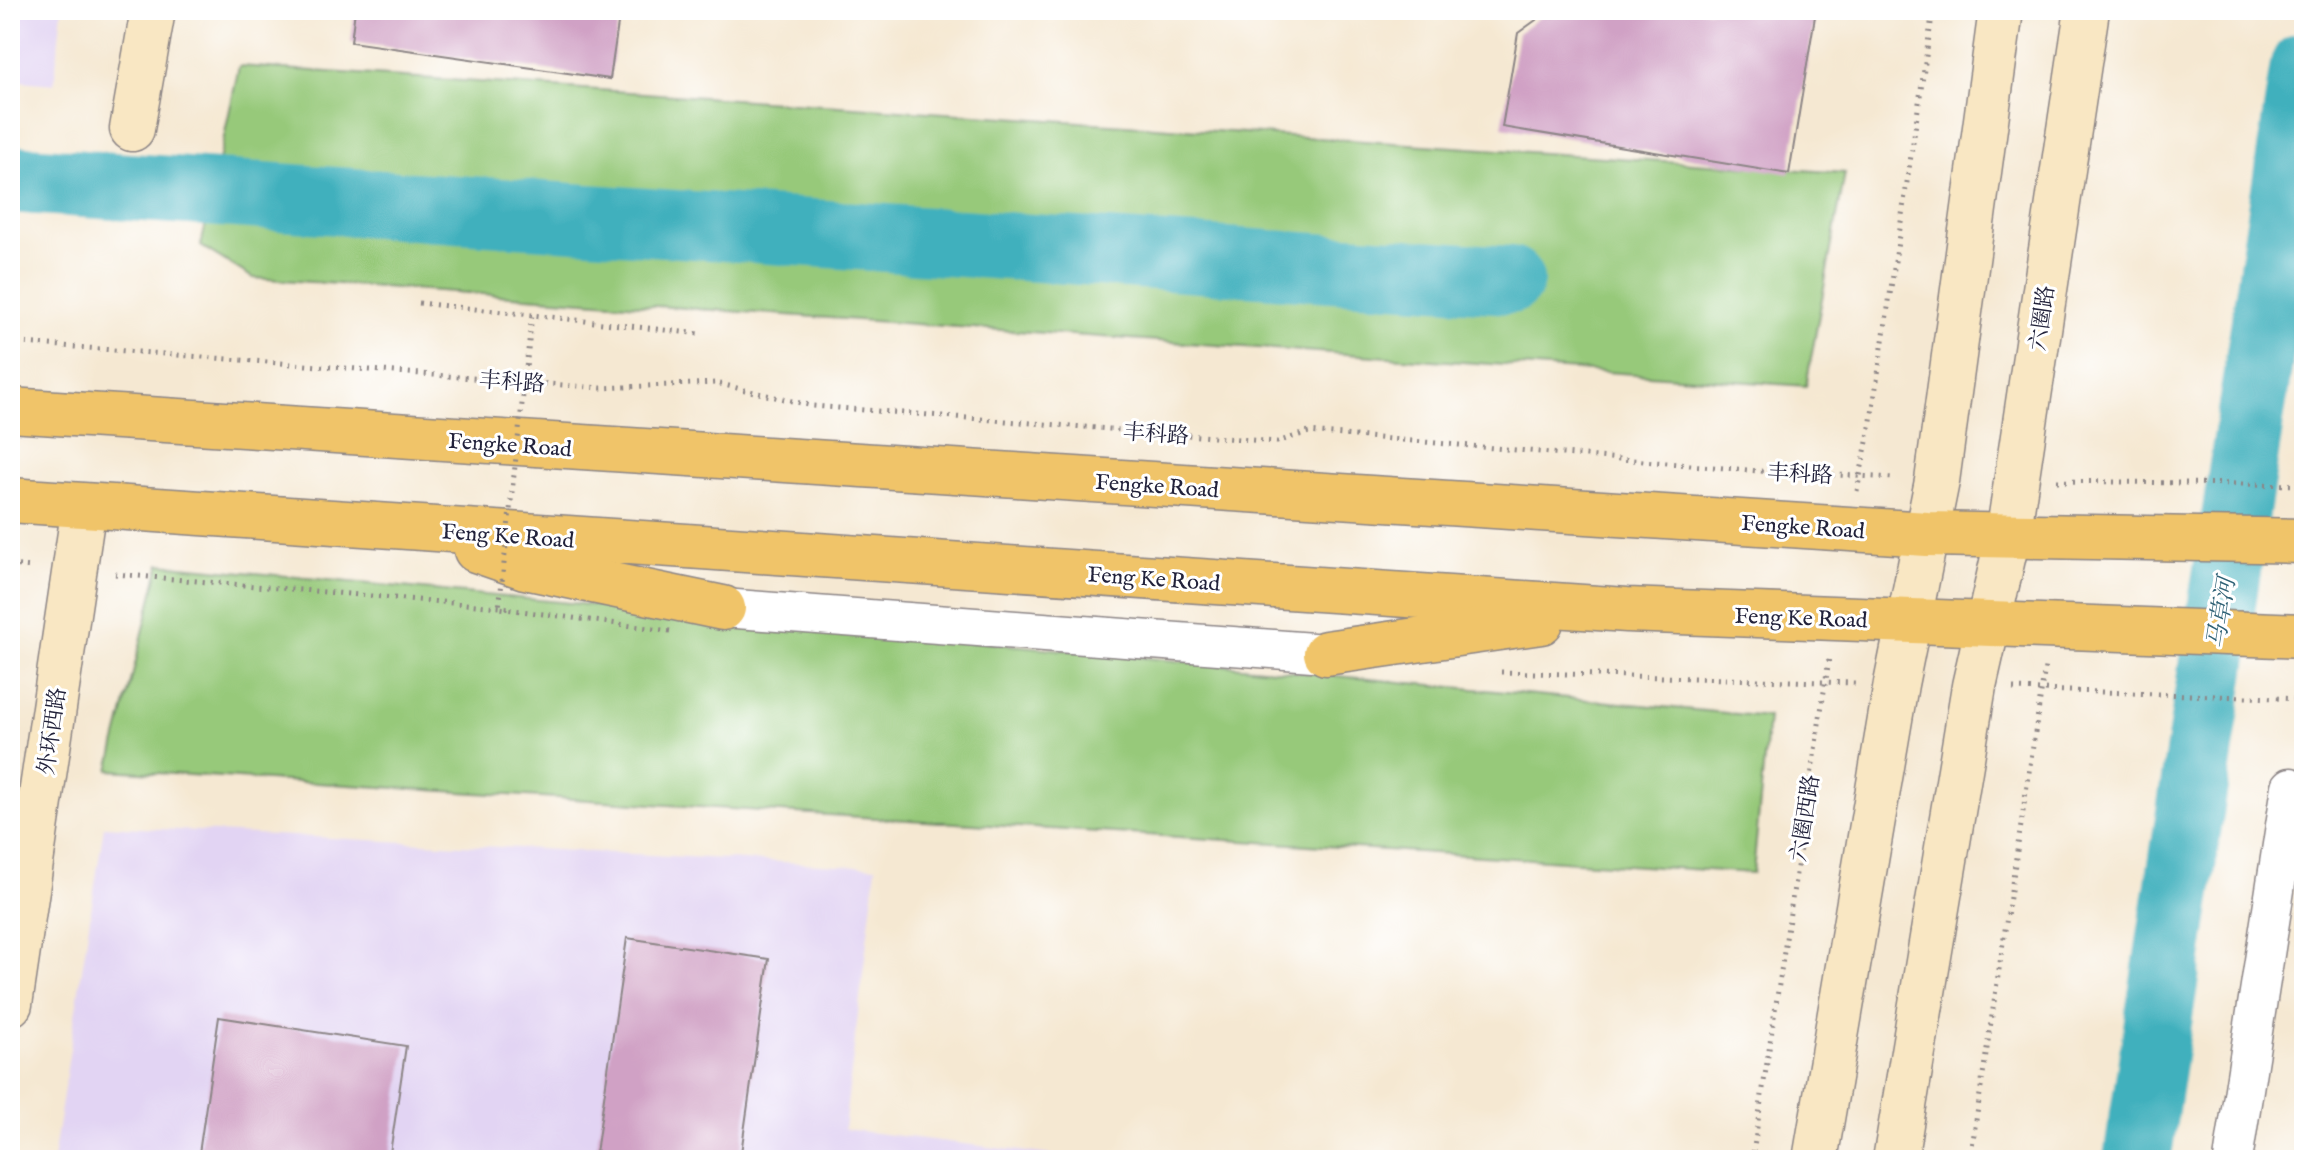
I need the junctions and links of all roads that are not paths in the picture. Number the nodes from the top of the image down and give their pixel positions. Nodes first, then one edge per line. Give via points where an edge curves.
1 (153, 10) edge
2 (2001, 10) edge
3 (2087, 10) edge
4 (132, 129) dead end
5 (10, 410) edge
6 (10, 500) edge
7 (84, 506) junction
8 (417, 529) junction
9 (1927, 534) junction
10 (2008, 536) junction
11 (2304, 541) edge
12 (723, 608) joint
13 (1627, 610) junction
14 (1911, 622) junction
15 (1987, 625) junction
16 (2302, 636) edge
17 (1326, 653) joint
18 (2291, 787) dead end
19 (10, 1004) edge
20 (1815, 1160) edge
21 (1895, 1160) edge
22 (2233, 1160) edge

1 - 4 main road
2 - 9 main road
3 - 10 main road, 六圈路
5 - 9 main road, Fengke Road
6 - 7 main road, Feng Ke Road
7 - 8 main road, Feng Ke Road
7 - 19 main road, 外环西路
8 - 12 main road via 525,567
8 - 13 main road, Feng Ke Road
9 - 10 main road, Fengke Road
9 - 14 main road
10 - 11 main road, Fengke Road
10 - 15 main road, 六圈路
12 - 17 street
13 - 14 main road, Feng Ke Road
13 - 17 main road
14 - 15 main road, Feng Ke Road
14 - 20 main road
15 - 16 main road, Feng Ke Road
15 - 21 main road
18 - 22 street

